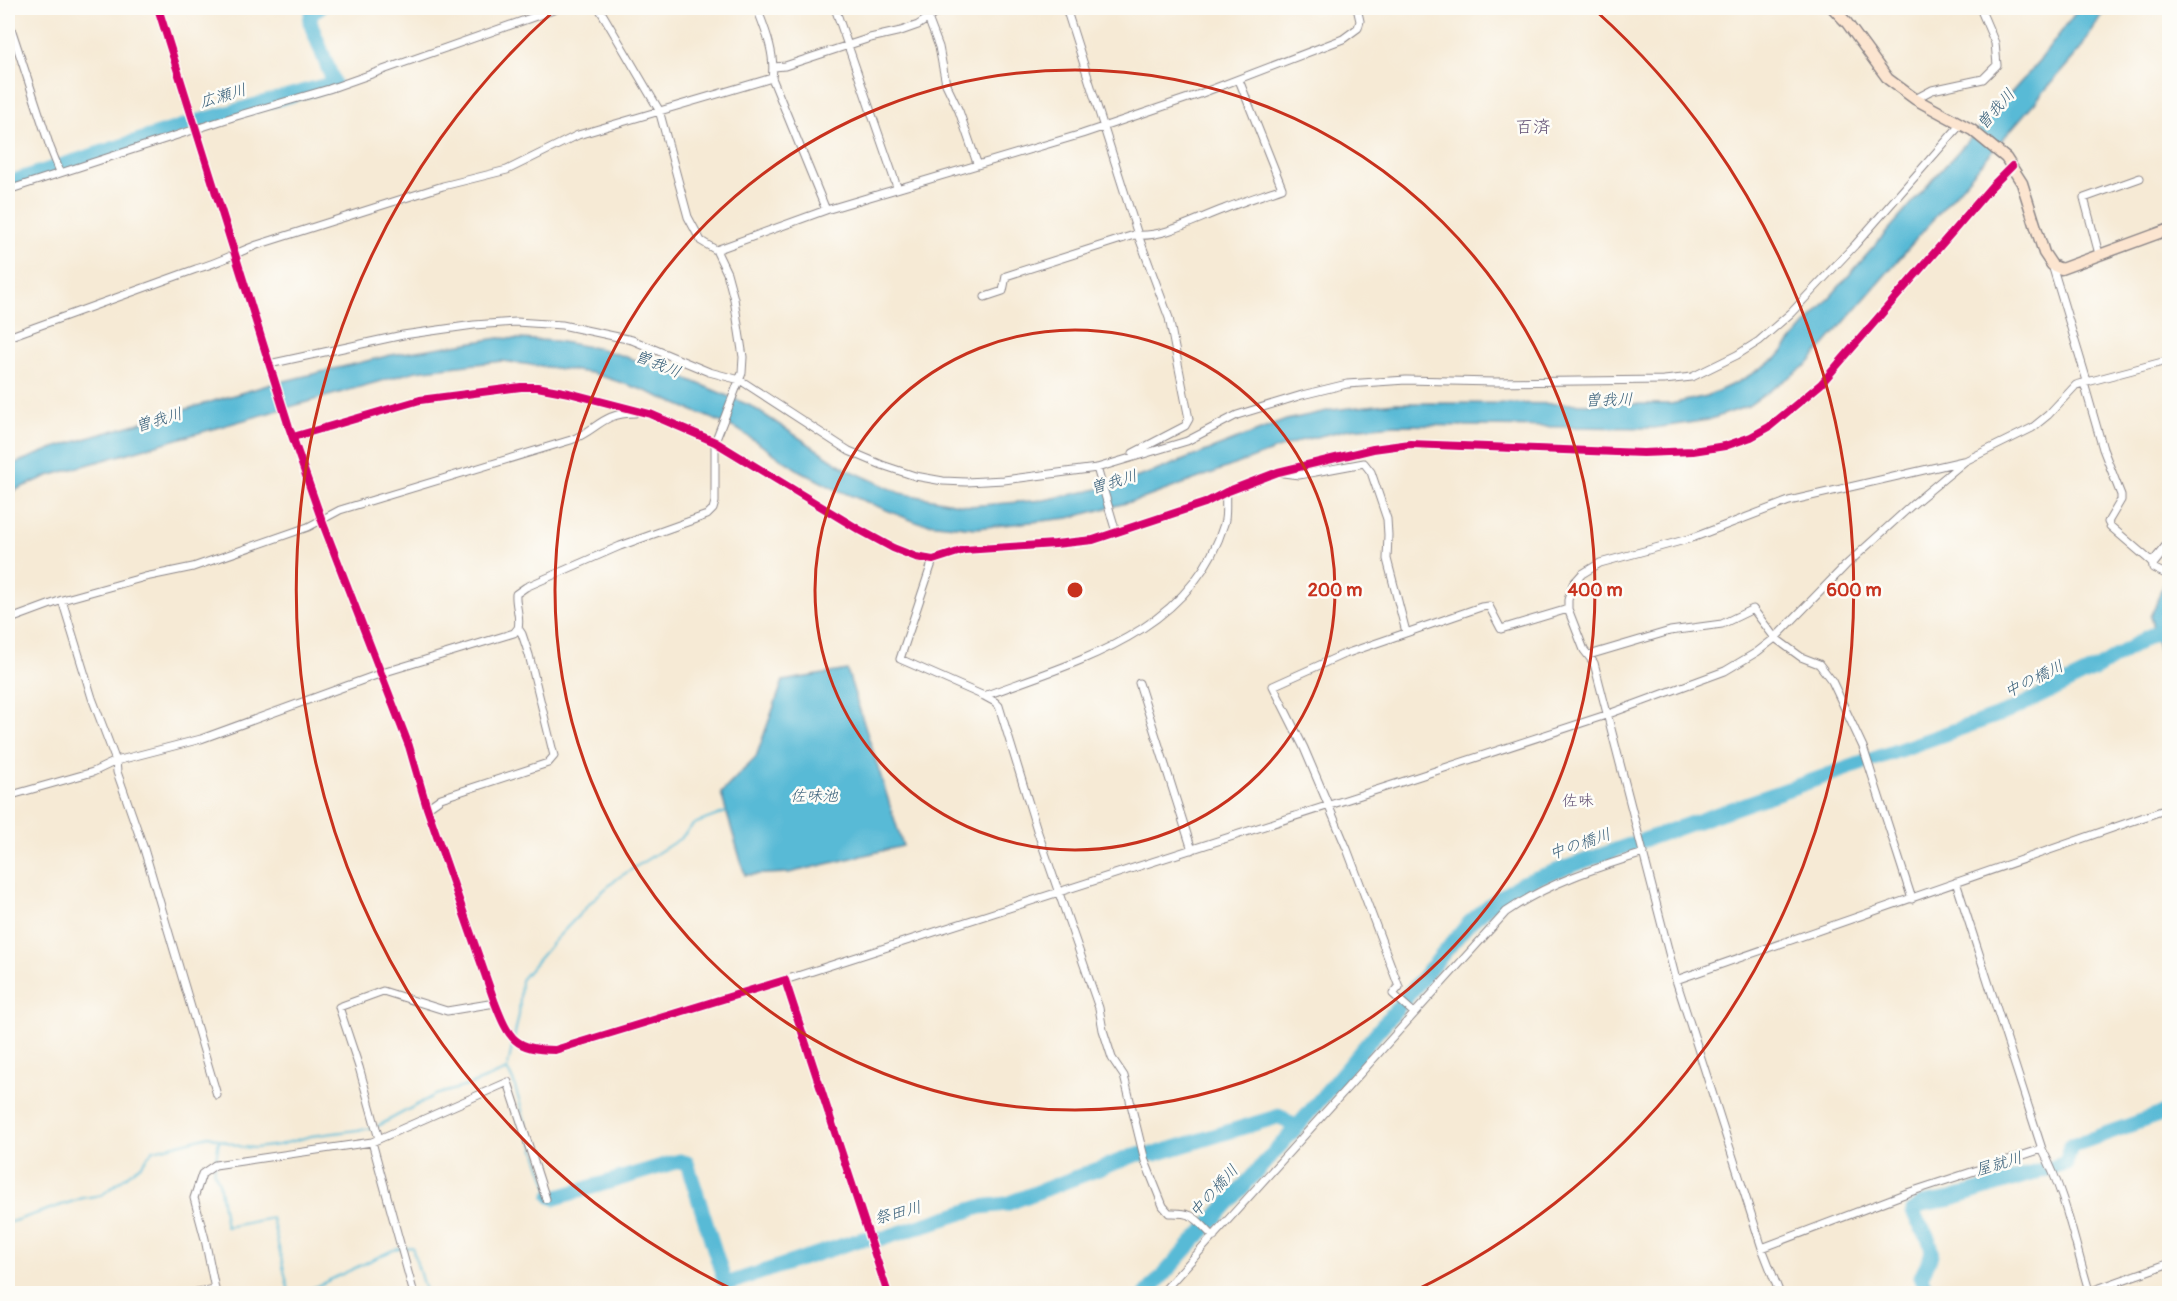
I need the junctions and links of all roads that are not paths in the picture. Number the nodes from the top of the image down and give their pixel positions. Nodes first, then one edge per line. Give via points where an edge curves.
1 (158, 8) edge
2 (560, 8) edge
3 (599, 8) edge
4 (757, 8) edge
5 (835, 8) edge
6 (959, 8) edge
7 (1066, 8) edge
8 (1357, 8) edge
9 (1833, 8) edge
10 (1980, 8) edge
11 (928, 18) junction
12 (8, 19) edge
13 (847, 46) junction
14 (774, 68) junction
15 (772, 78) junction
16 (1239, 80) junction
17 (1915, 99) junction
18 (659, 110) junction
19 (1961, 124) junction
20 (1104, 126) junction
21 (196, 130) junction
22 (2009, 162) junction
23 (977, 163) junction
24 (60, 172) junction
25 (2140, 178) dead end
26 (897, 187) junction
27 (8, 190) edge
28 (826, 210) junction
29 (2169, 229) edge
30 (1138, 235) junction
31 (716, 250) junction
32 (234, 254) junction
33 (2099, 254) junction
34 (2052, 265) junction
35 (985, 297) dead end
36 (8, 337) edge
37 (2169, 360) edge
38 (269, 364) junction
39 (740, 380) junction
40 (2086, 382) junction
41 (650, 414) junction
42 (292, 437) junction
43 (716, 440) junction
44 (1117, 460) junction
45 (1965, 460) junction
46 (1097, 471) junction
47 (1278, 472) junction
48 (1226, 492) junction
49 (322, 521) junction
50 (1115, 529) junction
51 (2169, 542) edge
52 (933, 560) junction
53 (2155, 567) junction
54 (2169, 576) edge
55 (62, 600) junction
56 (1568, 609) junction
57 (8, 620) edge
58 (518, 628) junction
59 (1406, 632) junction
60 (1775, 638) junction
61 (1589, 655) junction
62 (382, 673) junction
63 (1139, 683) dead end
64 (984, 696) junction
65 (1606, 715) junction
66 (116, 761) junction
67 (8, 796) edge
68 (1328, 806) junction
69 (427, 807) junction
70 (2169, 808) edge
71 (1192, 850) junction
72 (1644, 853) junction
73 (1956, 882) junction
74 (1059, 892) junction
75 (1912, 899) junction
76 (785, 980) junction
77 (1676, 980) junction
78 (495, 1003) junction
79 (1414, 1012) junction
80 (217, 1095) dead end
81 (375, 1140) junction
82 (2042, 1149) junction
83 (546, 1199) dead end
84 (1213, 1236) junction
85 (1762, 1248) junction
86 (2169, 1263) edge
87 (215, 1291) edge
88 (186, 1293) edge
89 (414, 1293) edge
90 (888, 1293) edge
91 (1161, 1293) edge
92 (1780, 1293) edge
93 (2087, 1293) edge

1 - 21 street
2 - 21 street via 329,89
3 - 18 street
4 - 14 street
5 - 13 street
6 - 11 street
7 - 20 street
8 - 16 street via 1358,27 1343,39
9 - 17 main road via 1888,79
10 - 17 street via 1995,43 1997,65 1983,79 1932,90
11 - 13 street via 901,31
11 - 23 street via 946,84
12 - 24 street
13 - 14 street
13 - 26 street
14 - 15 street
15 - 18 street
15 - 28 street
16 - 20 street
16 - 30 street via 1282,188 1193,222 1144,237
17 - 19 main road
18 - 31 street via 688,216 701,241
18 - 32 street via 578,135 507,170 443,186
19 - 22 main road
19 - 44 street via 1791,313 1759,341 1692,377 1347,384 1237,415 1187,441
20 - 23 street
20 - 30 street
21 - 24 street
21 - 32 street
22 - 34 main road via 2022,183 2044,253
22 - 47 street via 1821,384 1751,437 1693,451 1643,453 1410,444
23 - 26 street
24 - 27 street
25 - 33 street via 2084,198
26 - 28 street
28 - 31 street
29 - 33 main road
30 - 35 street via 1006,276 1004,291
30 - 44 street via 1169,318 1189,419 1185,426
31 - 39 street via 734,298 742,357
32 - 36 street
32 - 38 street
33 - 34 main road via 2061,269
34 - 40 street
37 - 40 street
38 - 39 street via 404,334 516,322 585,328 632,340 709,372
38 - 42 street
39 - 43 street
39 - 46 street via 849,451 915,476 966,482
40 - 45 street via 2076,385 2032,428
40 - 53 street via 2103,449 2121,495 2108,522
41 - 42 street via 569,393 521,387 420,400
41 - 43 street
41 - 49 street via 615,415 571,440 340,510
42 - 49 street
43 - 52 street via 884,543
43 - 58 street via 715,502 707,515 620,546 526,587 516,594
44 - 46 street
45 - 56 street via 1789,501 1692,538 1600,563 1573,584
45 - 60 street via 1846,565
46 - 50 street
47 - 48 street
47 - 59 street via 1299,475 1364,463 1371,472 1387,519 1387,559
48 - 50 street via 1205,503
48 - 64 street via 1224,523 1205,567 1176,604 1118,643
49 - 55 street via 193,567
49 - 62 street
50 - 52 street via 1093,540 964,550
51 - 53 street
52 - 64 street via 900,658
53 - 54 street
55 - 57 street
55 - 66 street
56 - 59 street via 1501,628 1489,606
56 - 61 street
58 - 62 street via 514,633
58 - 69 street via 529,655 554,756 548,763 441,798
59 - 68 street via 1273,686
60 - 61 street via 1753,609 1722,624 1670,631
60 - 65 street via 1725,671
60 - 75 street via 1801,657 1819,664 1832,681 1863,747
61 - 65 street
62 - 66 street via 201,739
62 - 69 street
63 - 71 street
64 - 74 street via 999,706
65 - 68 street
65 - 72 street
66 - 67 street via 93,772
66 - 80 street
68 - 71 street
68 - 79 street via 1399,987 1393,994
69 - 78 street
70 - 73 street
71 - 74 street
72 - 77 street
72 - 79 street via 1550,885 1513,907
73 - 75 street
73 - 82 street
74 - 76 street
74 - 84 street via 1112,1058 1124,1076 1145,1161 1163,1206 1169,1213 1194,1215
75 - 77 street
76 - 78 street via 555,1050 529,1049 517,1042 508,1033
76 - 90 street
77 - 85 street
78 - 81 street via 447,1011 383,991 339,1007 359,1068
79 - 84 street
81 - 83 street via 508,1082
81 - 87 street via 215,1166 202,1174 194,1198
81 - 89 street
82 - 85 street via 1906,1193
82 - 93 street via 2068,1219
84 - 91 street
85 - 92 street
86 - 93 street
87 - 88 street

